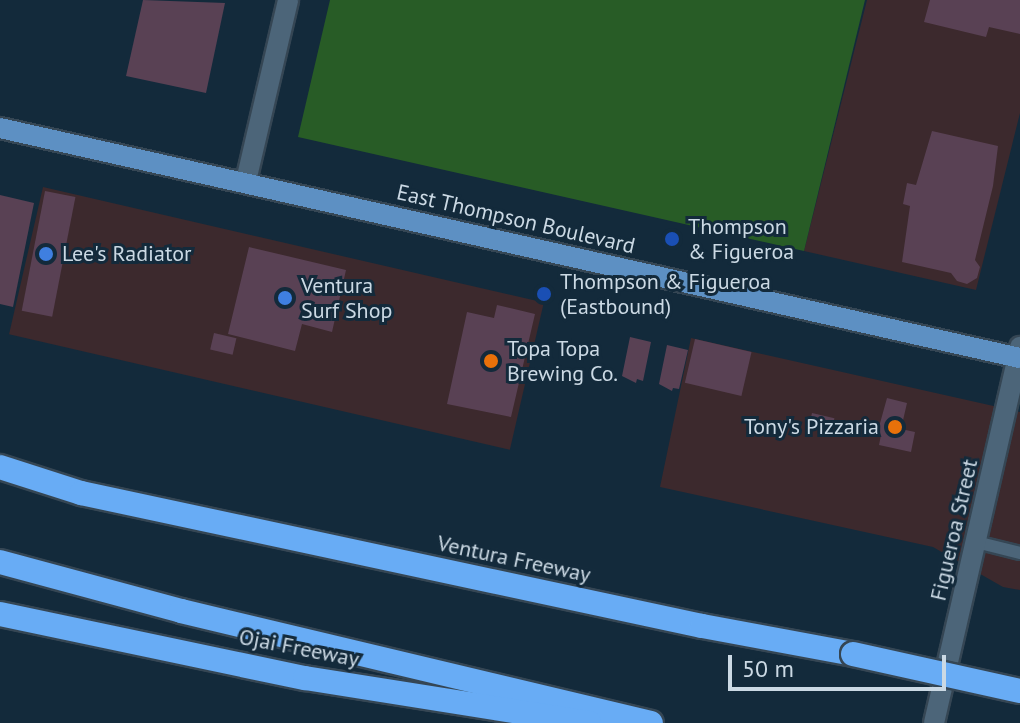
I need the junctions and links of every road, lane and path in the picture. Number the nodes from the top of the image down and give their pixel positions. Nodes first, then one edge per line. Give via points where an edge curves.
1 (288, 0) edge
2 (0, 128) edge
3 (246, 181) junction
4 (1019, 354) edge
5 (0, 467) edge
6 (976, 542) junction
7 (1020, 553) edge
8 (0, 562) edge
9 (0, 614) edge
10 (1020, 691) edge
11 (589, 723) edge
12 (651, 723) edge
13 (934, 723) edge

1 - 3 street
2 - 3 main road, East Thompson Boulevard
3 - 4 main road, East Thompson Boulevard
4 - 6 street, Figueroa Street
5 - 10 highway, Ventura Freeway, bridge via 81,493
6 - 7 lane
6 - 13 street, Figueroa Street
8 - 12 highway via 181,611
9 - 11 highway, Ojai Freeway via 305,678

